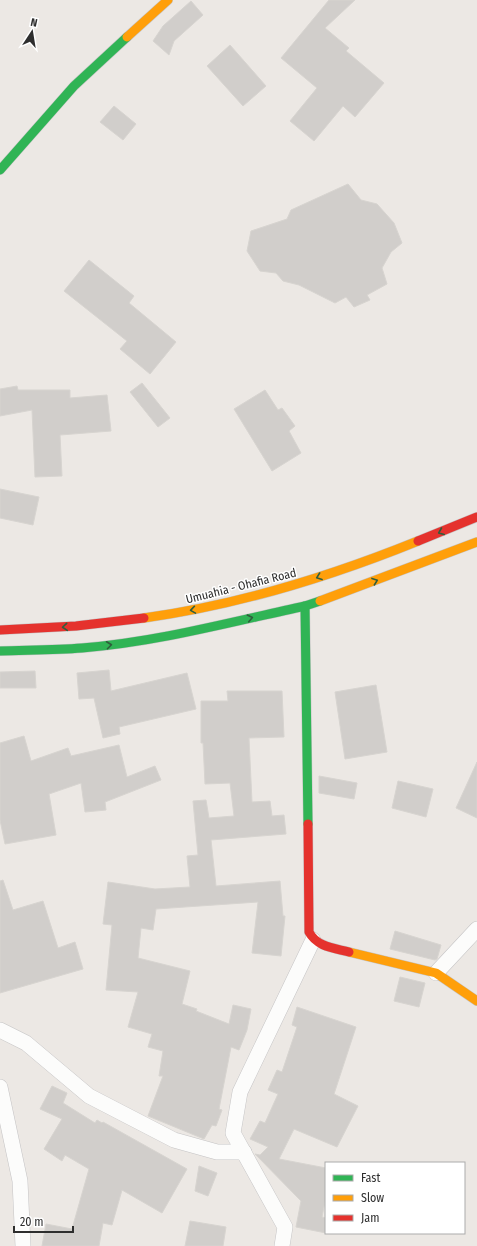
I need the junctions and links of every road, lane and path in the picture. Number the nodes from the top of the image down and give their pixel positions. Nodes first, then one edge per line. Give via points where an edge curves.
1 (168, 0) edge
2 (0, 170) edge
3 (477, 518) edge
4 (477, 542) edge
5 (401, 559) junction
6 (305, 606) junction
7 (0, 630) edge
8 (0, 651) edge
9 (477, 929) edge
10 (313, 940) junction
11 (436, 973) junction
12 (477, 1001) edge
13 (0, 1030) edge
14 (0, 1087) edge
15 (244, 1152) junction
16 (23, 1246) edge
17 (282, 1246) edge

1 - 2 main road via 74,86
3 -> 5 main road, Umuahia - Ohafia Road
4 - 5 main road, Umuahia - Ohafia Road
6 -> 5 main road, Umuahia - Ohafia Road
5 -> 7 main road, Umuahia - Ohafia Road via 210,608 125,622
8 -> 6 main road, Umuahia - Ohafia Road via 82,648 123,643
6 - 10 main road via 309,932
9 - 11 street
10 - 11 main road via 324,946
10 - 15 street via 240,1092 233,1133
11 - 12 main road
13 - 15 street via 26,1043 90,1096 174,1140 217,1152
14 - 16 street via 20,1181
15 - 17 street via 286,1227

